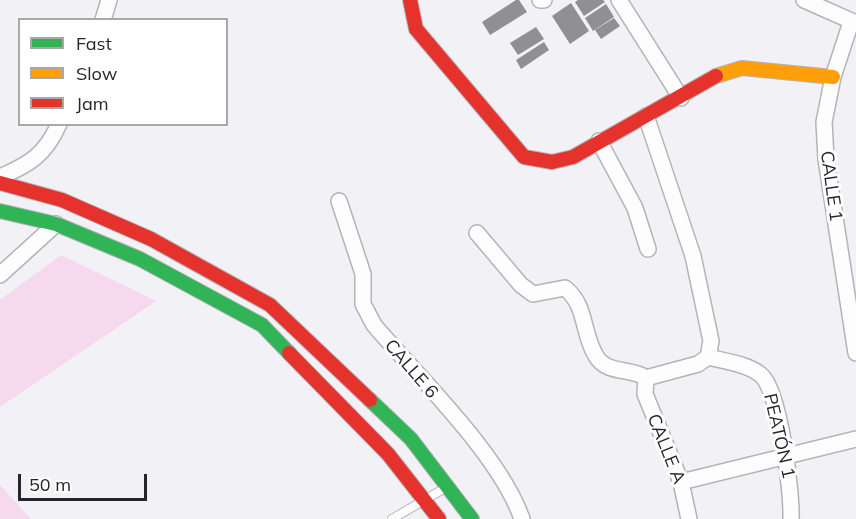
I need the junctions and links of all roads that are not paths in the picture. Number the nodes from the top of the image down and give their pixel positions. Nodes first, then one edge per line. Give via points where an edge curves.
1 (109, 0) edge
2 (410, 0) edge
3 (618, 0) edge
4 (804, 0) edge
5 (104, 18) edge
6 (853, 22) edge
7 (833, 77) junction
8 (681, 98) junction
9 (646, 116) junction
10 (58, 126) edge
11 (599, 141) junction
12 (0, 177) edge
13 (0, 183) edge
14 (339, 201) dead end
15 (0, 211) edge
16 (56, 224) junction
17 (477, 233) dead end
18 (648, 249) dead end
19 (0, 275) edge
20 (856, 354) edge
21 (708, 357) junction
22 (646, 378) junction
23 (856, 439) edge
24 (787, 456) junction
25 (681, 482) junction
26 (449, 486) junction
27 (425, 499) junction
28 (392, 519) edge
29 (439, 519) edge
30 (472, 519) edge
31 (522, 519) edge
32 (689, 519) edge
33 (791, 519) edge

1 - 5 street
2 - 11 main road via 416,29 524,157 552,162 573,157
3 - 8 street
4 - 6 street
6 - 7 street, CALLE 1
7 - 8 main road via 742,68 719,74
7 - 20 street, CALLE 1 via 824,122 826,159
8 - 9 main road
9 - 11 main road
9 - 21 street via 693,256 711,341
10 - 12 street via 45,151
11 - 18 street via 635,208
13 - 26 main road via 62,200 151,239 270,305 411,439
14 - 31 street, CALLE 6 via 363,274 363,304 374,325 514,494
15 - 16 main road
16 - 19 street
16 - 27 main road via 140,260 262,326 388,454
17 - 22 street via 533,294 565,288 576,296 596,357 609,369 638,372
21 - 22 street via 698,364
21 - 24 street, PEATÓN 1 via 749,368 767,381
22 - 25 street, CALLE A via 647,401
23 - 24 street
24 - 25 street
24 - 33 street, PEATÓN 1
25 - 32 street, CALLE A
26 - 27 lane
26 - 30 main road
27 - 28 lane
27 - 29 main road

